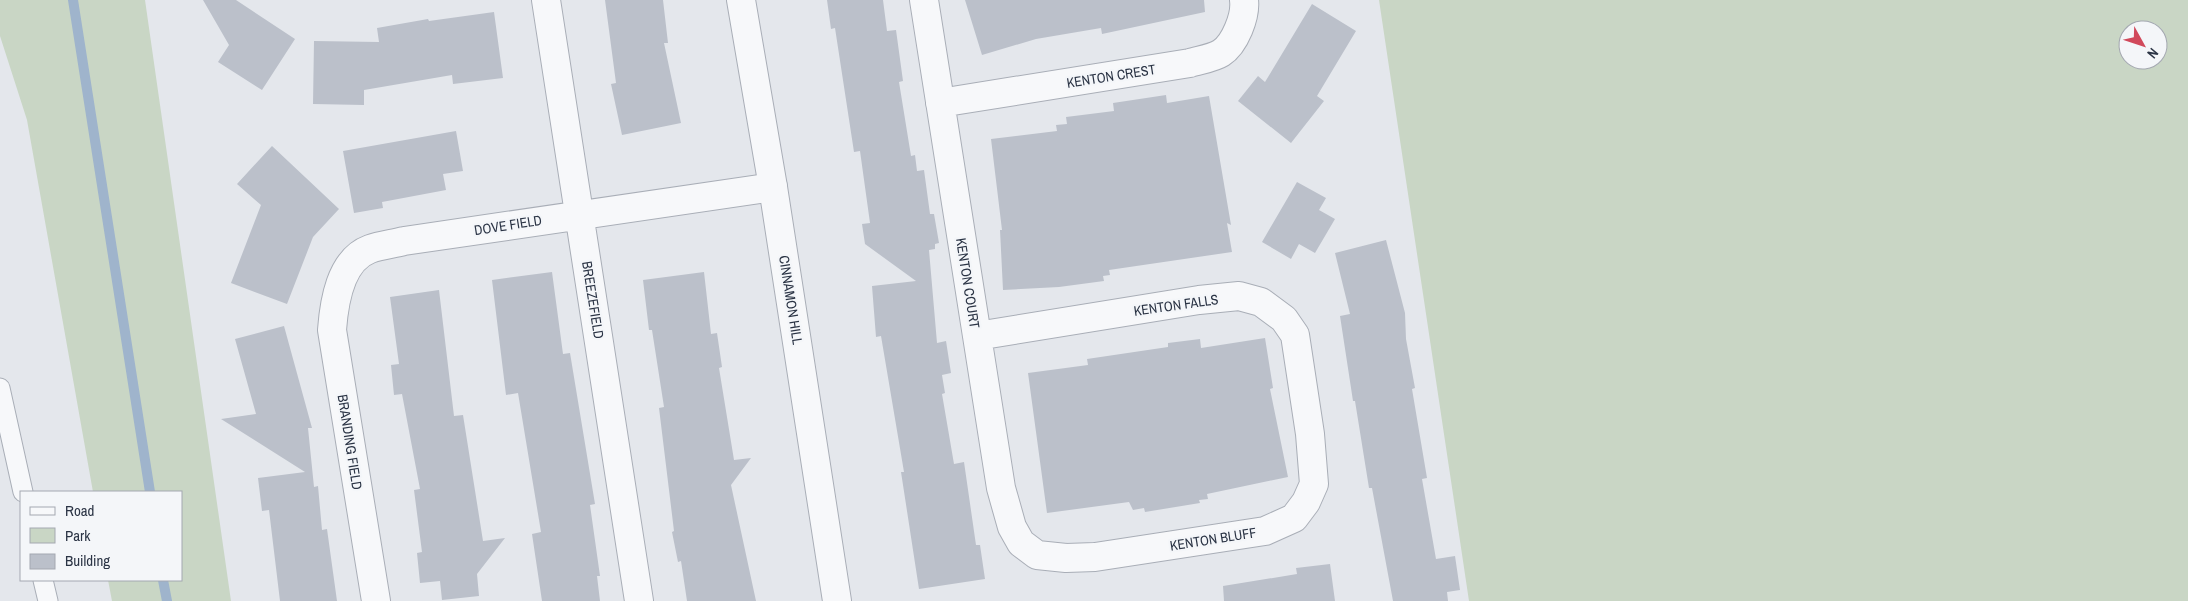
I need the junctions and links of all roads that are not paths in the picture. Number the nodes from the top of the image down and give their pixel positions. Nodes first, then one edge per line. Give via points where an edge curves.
1 (546, 0) edge
2 (741, 0) edge
3 (924, 0) edge
4 (1244, 0) edge
5 (940, 103) junction
6 (773, 187) junction
7 (580, 214) junction
8 (341, 283) joint
9 (977, 336) junction
10 (0, 388) edge
11 (1305, 401) joint
12 (24, 491) edge
13 (1037, 555) joint
14 (43, 581) edge
15 (48, 601) edge
16 (376, 601) edge
17 (639, 601) edge
18 (837, 601) edge

1 - 7 street, BREEZEFIELD
2 - 6 street, CINNAMON HILL
3 - 5 street, KENTON COURT
4 - 5 street, KENTON CREST via 1240,28 1222,53 1190,63
5 - 9 street, KENTON COURT
6 - 7 street, DOVE FIELD
6 - 18 street, CINNAMON HILL
7 - 8 street, DOVE FIELD via 404,241 368,250 348,267
7 - 17 street, BREEZEFIELD
8 - 16 street, BRANDING FIELD via 334,304 332,330
9 - 11 street, KENTON FALLS via 1239,296 1260,302 1284,318 1295,335
9 - 13 street, KENTON COURT via 1001,488 1012,527 1021,543
10 - 12 lane
11 - 13 street, KENTON BLUFF via 1314,484 1294,518 1265,531 1105,556 1066,558
14 - 15 lane

